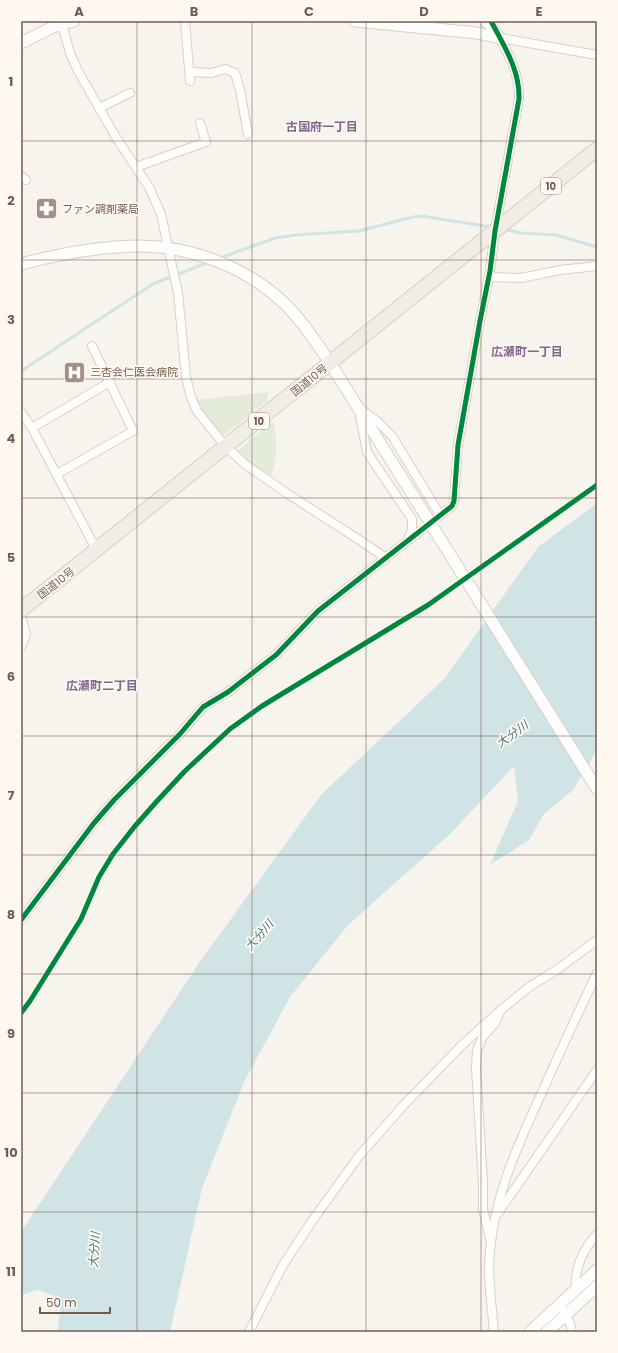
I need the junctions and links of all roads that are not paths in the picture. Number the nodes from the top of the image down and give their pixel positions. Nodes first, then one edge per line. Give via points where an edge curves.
1 (74, 21) edge
2 (185, 21) edge
3 (355, 21) edge
4 (484, 21) edge
5 (491, 21) edge
6 (61, 22) edge
7 (500, 38) junction
8 (21, 43) edge
9 (597, 55) edge
10 (190, 72) junction
11 (190, 81) dead end
12 (130, 93) dead end
13 (99, 108) junction
14 (200, 123) dead end
15 (248, 134) dead end
16 (596, 153) edge
17 (136, 167) junction
18 (497, 227) junction
19 (168, 249) junction
20 (21, 264) edge
21 (597, 266) edge
22 (489, 277) junction
23 (92, 346) dead end
24 (330, 363) junction
25 (110, 382) junction
26 (358, 407) junction
27 (21, 412) edge
28 (32, 428) junction
29 (226, 447) junction
30 (57, 474) junction
31 (420, 531) dead end
32 (403, 544) junction
33 (97, 550) junction
34 (386, 558) junction
35 (21, 610) edge
36 (21, 616) edge
37 (21, 647) edge
38 (597, 789) edge
39 (21, 920) edge
40 (597, 940) edge
41 (597, 972) edge
42 (501, 1010) junction
43 (597, 1070) edge
44 (495, 1217) junction
45 (597, 1234) edge
46 (491, 1243) junction
47 (597, 1270) edge
48 (597, 1286) edge
49 (576, 1289) junction
50 (560, 1305) junction
51 (566, 1315) junction
52 (249, 1332) edge
53 (494, 1332) edge
54 (530, 1332) edge
55 (547, 1332) edge
56 (572, 1332) edge

1 - 6 street
2 - 10 street
3 - 7 street
4 - 7 street
5 - 7 street
6 - 8 street
6 - 13 street via 74,64
7 - 9 street
7 - 18 street via 516,72 519,92
10 - 11 street
10 - 15 street via 212,73 225,69 235,73
12 - 13 street
13 - 17 street
14 - 17 street via 206,142
16 - 18 highway, 国道10号 / 10
17 - 19 street via 159,208
18 - 22 street
18 - 24 highway, 国道10号 / 10
19 - 20 street via 140,246 111,248
19 - 24 street via 209,258 255,281 286,305
19 - 29 street via 176,281 186,377 191,397 201,417
21 - 22 street via 521,278
22 - 26 street via 458,445 452,506 439,516 392,436
23 - 25 street
24 - 26 street
24 - 29 highway, 国道10号 / 10
25 - 28 street
25 - 30 street via 133,431
26 - 32 street via 368,452 412,519 412,530
26 - 38 street
27 - 28 street
28 - 30 street
29 - 33 highway, 国道10号 / 10
29 - 34 street via 246,465 282,490
30 - 33 street
31 - 32 street
32 - 34 street
33 - 35 highway, 国道10号 / 10
34 - 39 street via 318,610 276,655 203,708 94,823
36 - 37 street via 26,634
40 - 42 street via 558,970 529,987
41 - 44 street via 526,1125 507,1171
42 - 46 street via 495,1023 482,1038 477,1050 476,1068 483,1210
42 - 52 street via 462,1045 359,1156 283,1265
43 - 44 street
44 - 46 street
45 - 49 street via 581,1257
46 - 53 street via 490,1286
47 - 49 street
48 - 51 street
49 - 50 street
50 - 51 street
50 - 54 street
51 - 55 street
51 - 56 street

